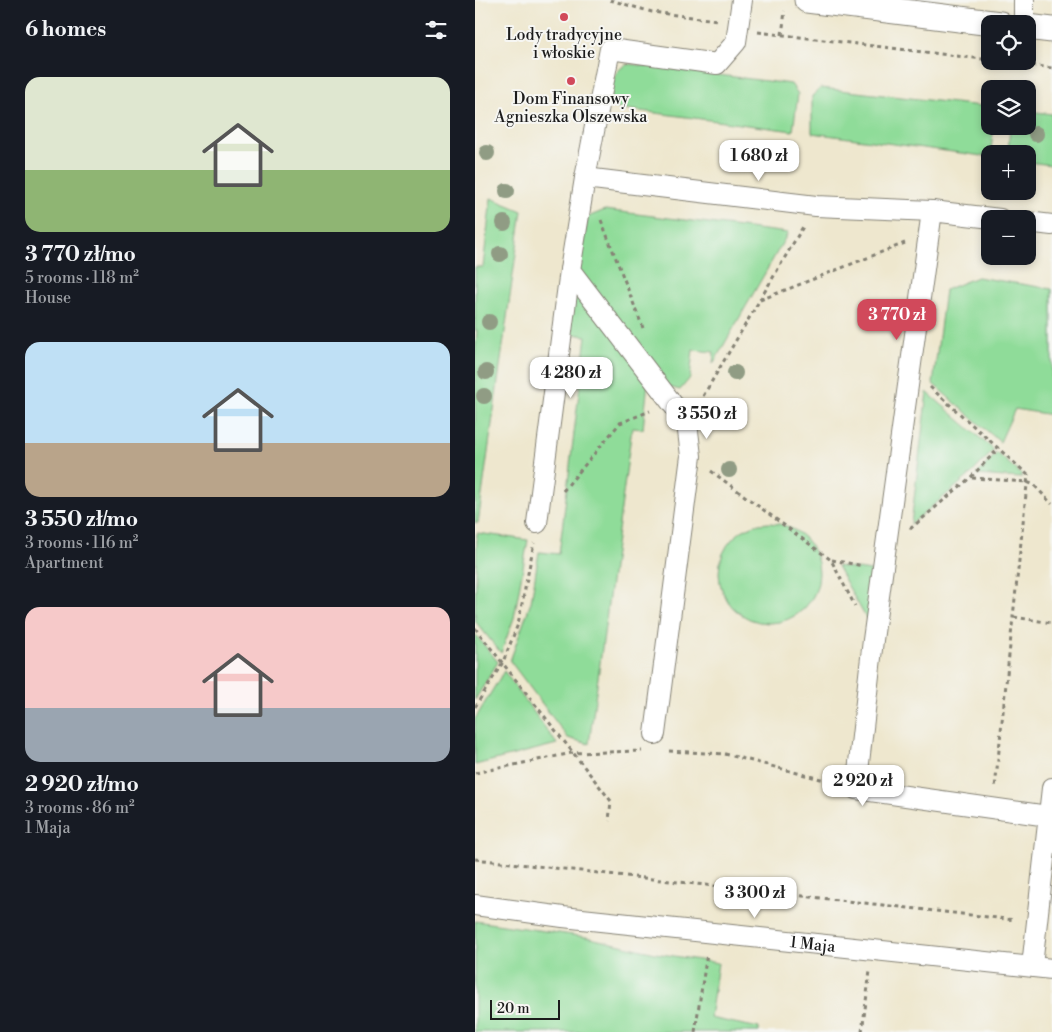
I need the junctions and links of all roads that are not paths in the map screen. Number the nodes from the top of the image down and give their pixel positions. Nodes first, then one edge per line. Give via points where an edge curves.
1 (741, 0) edge
2 (1024, 0) edge
3 (796, 4) edge
4 (1024, 15) edge
5 (981, 22) edge
6 (1036, 28) edge
7 (1052, 30) edge
8 (585, 178) junction
9 (932, 211) junction
10 (981, 217) edge
11 (1036, 223) edge
12 (1052, 225) edge
13 (570, 270) junction
14 (537, 523) road end
15 (652, 743) road end
16 (1052, 788) edge
17 (1049, 816) junction
18 (475, 905) edge
19 (1032, 966) junction
20 (1052, 969) edge

1 - 8 street via 736,42 717,64 610,50
2 - 4 street
3 - 5 street
6 - 7 street
8 - 9 street via 816,206
8 - 13 street
9 - 10 street
9 - 17 street via 873,640 856,789
11 - 12 street
13 - 14 street
13 - 15 street via 687,423 691,456
16 - 17 street
17 - 19 street
18 - 19 street, 1 Maja
19 - 20 street, 1 Maja

